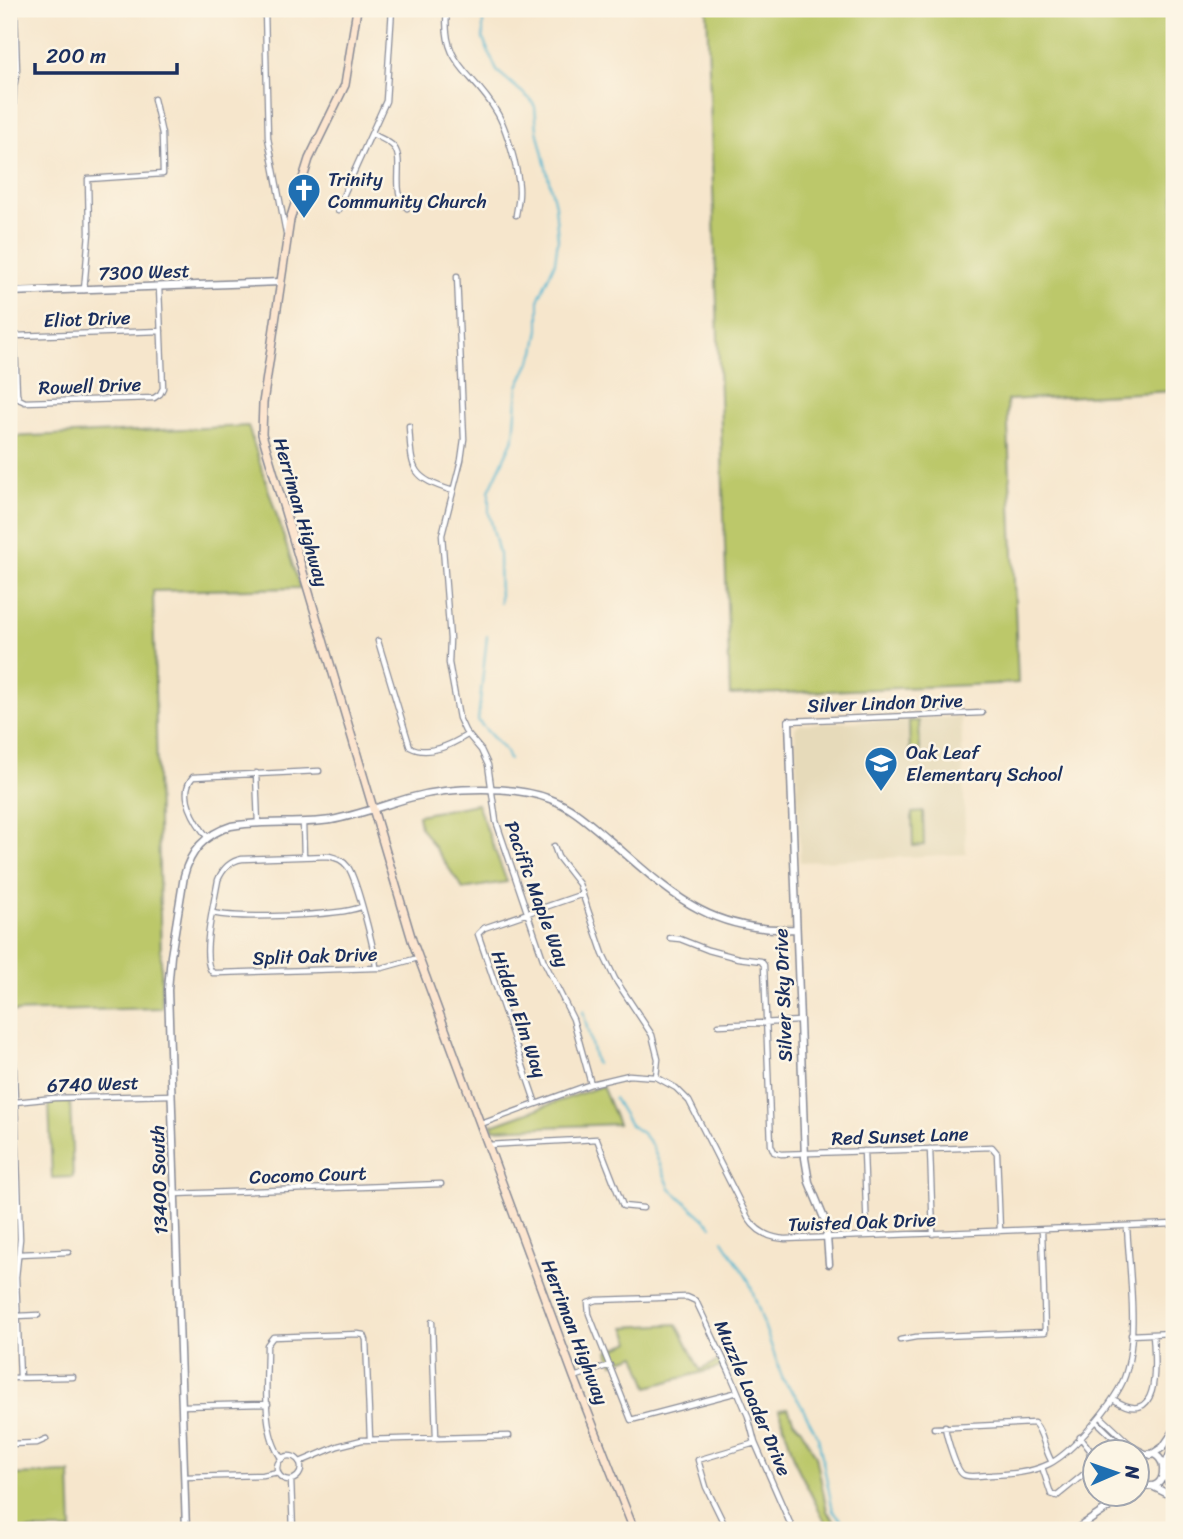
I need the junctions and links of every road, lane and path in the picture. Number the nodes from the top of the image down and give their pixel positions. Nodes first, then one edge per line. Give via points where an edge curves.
1 (15, 9) edge
2 (265, 9) edge
3 (357, 9) edge
4 (392, 9) edge
5 (447, 9) edge
6 (154, 99) dead end
7 (11, 116) edge
8 (372, 134) junction
9 (407, 208) dead end
10 (338, 211) dead end
11 (516, 215) dead end
12 (287, 235) junction
13 (457, 276) dead end
14 (281, 282) junction
15 (159, 287) junction
16 (84, 290) junction
17 (11, 292) edge
18 (161, 331) junction
19 (15, 336) junction
20 (409, 426) dead end
21 (453, 491) junction
22 (378, 640) dead end
23 (982, 713) dead end
24 (789, 721) joint
25 (467, 734) junction
26 (319, 771) dead end
27 (257, 773) junction
28 (491, 790) junction
29 (373, 808) junction
30 (303, 822) junction
31 (258, 824) junction
32 (208, 838) junction
33 (554, 846) dead end
34 (304, 857) junction
35 (583, 894) junction
36 (361, 907) junction
37 (213, 913) junction
38 (527, 913) junction
39 (796, 929) junction
40 (670, 938) dead end
41 (418, 957) junction
42 (376, 968) junction
43 (800, 1021) junction
44 (766, 1023) junction
45 (719, 1025) dead end
46 (13, 1043) dead end
47 (11, 1069) edge
48 (656, 1077) junction
49 (591, 1084) junction
50 (172, 1095) junction
51 (15, 1102) junction
52 (536, 1104) junction
53 (480, 1124) junction
54 (488, 1145) junction
55 (930, 1149) junction
56 (864, 1151) junction
57 (804, 1153) junction
58 (441, 1184) dead end
59 (175, 1194) junction
60 (643, 1208) dead end
61 (19, 1213) junction
62 (9, 1214) edge
63 (1174, 1224) edge
64 (1127, 1226) junction
65 (1042, 1230) junction
66 (1000, 1231) junction
67 (933, 1234) junction
68 (867, 1236) junction
69 (828, 1238) junction
70 (68, 1252) dead end
71 (19, 1254) junction
72 (829, 1264) dead end
73 (38, 1315) dead end
74 (17, 1316) junction
75 (432, 1322) dead end
76 (1172, 1333) dead end
77 (1153, 1334) junction
78 (1131, 1335) junction
79 (900, 1340) dead end
80 (610, 1365) junction
81 (73, 1377) dead end
82 (574, 1377) junction
83 (9, 1378) edge
84 (20, 1378) junction
85 (738, 1392) junction
86 (1113, 1399) junction
87 (268, 1404) junction
88 (182, 1406) junction
89 (1098, 1419) junction
90 (946, 1426) junction
91 (934, 1428) dead end
92 (1174, 1431) edge
93 (509, 1436) dead end
94 (436, 1437) junction
95 (1080, 1437) junction
96 (1116, 1438) edge
97 (1122, 1438) edge
98 (46, 1439) dead end
99 (370, 1439) junction
100 (755, 1443) junction
101 (9, 1444) edge
102 (1174, 1445) edge
103 (1152, 1452) edge
104 (1152, 1455) edge
105 (282, 1459) junction
106 (300, 1462) junction
107 (1052, 1462) junction
108 (1042, 1467) junction
109 (1164, 1469) junction
110 (278, 1472) junction
111 (185, 1477) junction
112 (291, 1479) junction
113 (1152, 1484) edge
114 (1152, 1486) edge
115 (1174, 1489) edge
116 (1174, 1497) edge
117 (1106, 1508) edge
118 (186, 1530) edge
119 (293, 1530) edge
120 (634, 1530) edge
121 (727, 1530) edge
122 (793, 1530) edge
123 (1075, 1530) edge

1 - 7 street via 17,71
2 - 12 street via 268,138
3 - 12 main road, Herriman Highway via 345,86 304,172
4 - 8 street via 387,95
5 - 11 street via 447,41 454,56 496,111 506,133 520,192
6 - 16 street via 162,134 163,174 88,179
8 - 9 street via 395,149 399,196
8 - 10 street
12 - 14 main road, Herriman Highway
13 - 21 street, Pacific Maple Way via 464,439
14 - 15 street, 7300 West
14 - 29 main road, Herriman Highway via 263,403 263,444
15 - 16 street, 7300 West
15 - 18 street
16 - 17 street, 7300 West
17 - 19 street
18 - 19 street, Eliot Drive
18 - 19 street, Rowell Drive via 163,388 154,398 20,401
20 - 21 street via 417,474
21 - 25 street, Pacific Maple Way via 442,550 449,663 459,718
22 - 25 street via 410,747 440,749
23 - 24 street, Silver Lindon Drive
24 - 39 street, Silver Sky Drive
25 - 28 street, Pacific Maple Way via 487,761
26 - 27 street
27 - 31 street
27 - 32 street via 191,778 191,810
28 - 29 street via 422,794
28 - 38 street, Pacific Maple Way via 496,821
28 - 39 street via 529,792 568,807 678,897 709,915 746,927
29 - 30 street via 336,819
29 - 41 main road, Herriman Highway
30 - 31 street
30 - 34 street
31 - 32 street via 226,828
32 - 50 street, 13400 South via 194,851 185,871 171,956
33 - 35 street
34 - 36 street via 329,856 344,863
34 - 37 street via 231,863 220,876
35 - 38 street
35 - 48 street via 610,971 654,1040
36 - 37 street via 342,912
36 - 42 street
37 - 42 street, Split Oak Drive via 206,952 211,971
38 - 49 street, Pacific Maple Way via 543,959 573,1019
38 - 52 street, Hidden Elm Way via 484,928 478,938
39 - 43 street, Silver Sky Drive
40 - 44 street, Red Sunset Lane via 763,963
41 - 42 street, Split Oak Drive
41 - 53 main road, Herriman Highway
43 - 44 street
43 - 57 street, Silver Sky Drive
44 - 45 street
44 - 57 street, Red Sunset Lane via 771,1147 778,1154
46 - 47 street
47 - 51 street
48 - 49 street via 629,1075
48 - 69 street, Twisted Oak Drive via 689,1101 755,1227 781,1239
49 - 52 street
50 - 51 street, 6740 West
50 - 59 street, 13400 South
51 - 61 street
52 - 53 street
53 - 54 main road, Herriman Highway
54 - 60 street via 597,1139 623,1206
54 - 82 main road, Herriman Highway
55 - 56 street, Red Sunset Lane
55 - 66 street, Red Sunset Lane via 995,1149
55 - 67 street
56 - 57 street, Red Sunset Lane
56 - 68 street
57 - 69 street, Silver Sky Drive
58 - 59 street, Cocomo Court
59 - 88 street, 13400 South
61 - 62 street
61 - 71 street
63 - 64 street, Twisted Oak Drive
64 - 65 street, Twisted Oak Drive
64 - 78 street
65 - 66 street, Twisted Oak Drive
65 - 79 street via 1045,1332
66 - 67 street, Twisted Oak Drive
67 - 68 street, Twisted Oak Drive
68 - 69 street, Twisted Oak Drive
69 - 72 street, Silver Sky Drive
70 - 71 street
71 - 74 street
73 - 74 street
74 - 84 street
75 - 94 street
76 - 77 street
77 - 78 street
77 - 86 street via 1155,1374 1149,1401 1130,1408
78 - 86 street via 1127,1370
80 - 82 street
80 - 85 street via 631,1420
80 - 85 street, Muzzle Loader Drive via 588,1303 693,1298
81 - 84 street
82 - 120 main road, Herriman Highway
83 - 84 street
85 - 100 street, Muzzle Loader Drive
86 - 89 street
87 - 88 street
87 - 99 street via 269,1339 364,1335
87 - 105 street via 270,1437
88 - 111 street, 13400 South
89 - 95 street
89 - 96 street
89 - 97 street
90 - 91 street
90 - 107 street via 1034,1423
90 - 108 street via 964,1475 1015,1474
92 - 103 street via 1163,1447
93 - 94 street
94 - 99 street
95 - 107 street
95 - 108 street via 1089,1448 1089,1469 1054,1496
98 - 101 street
99 - 106 street
100 - 121 street via 698,1460
100 - 122 street, Muzzle Loader Drive
102 - 109 street
104 - 109 street
105 - 106 street via 292,1456
105 - 110 street
106 - 112 street via 300,1472
107 - 108 street
109 - 113 street via 1159,1482
109 - 115 street
110 - 111 street
110 - 112 street
111 - 118 street, 13400 South
112 - 119 street
114 - 116 street
117 - 123 street

